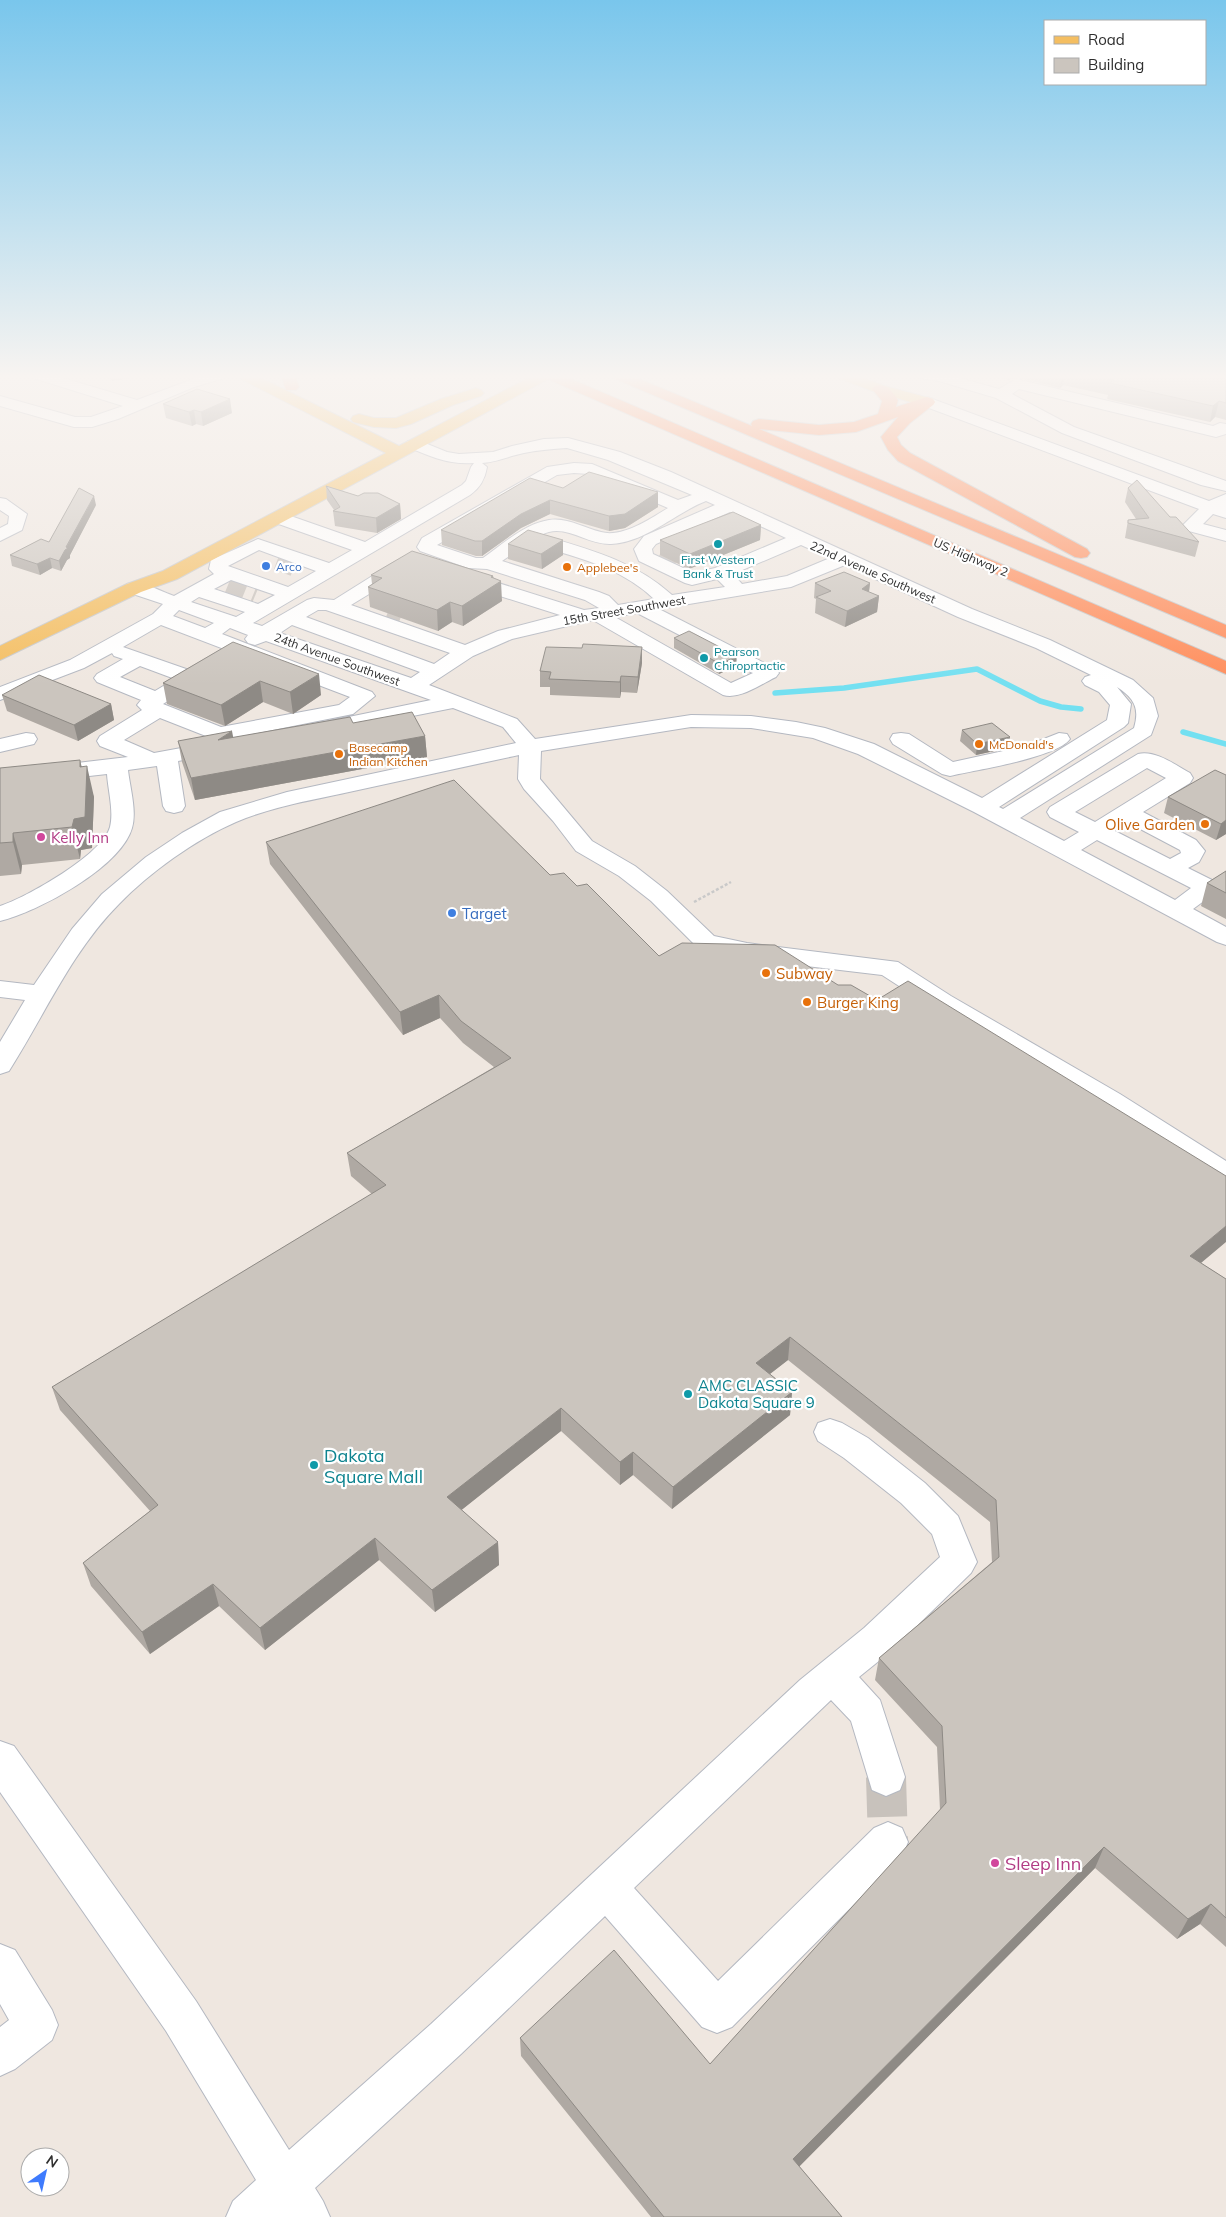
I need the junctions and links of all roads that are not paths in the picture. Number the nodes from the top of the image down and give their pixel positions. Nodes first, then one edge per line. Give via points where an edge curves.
1 (322, 478) edge
2 (347, 478) edge
3 (477, 478) edge
4 (540, 478) edge
5 (616, 478) edge
6 (669, 478) edge
7 (789, 478) edge
8 (865, 478) edge
9 (944, 478) edge
10 (1143, 478) edge
11 (706, 495) junction
12 (0, 503) edge
13 (678, 506) junction
14 (730, 506) junction
15 (1221, 506) edge
16 (279, 518) junction
17 (296, 524) junction
18 (0, 536) edge
19 (1226, 536) edge
20 (527, 537) junction
21 (799, 539) junction
22 (252, 548) junction
23 (367, 549) junction
24 (844, 559) junction
25 (277, 561) tunnel mouth
26 (488, 563) junction
27 (301, 570) tunnel mouth
28 (703, 571) junction
29 (326, 573) junction
30 (224, 580) junction
31 (134, 588) junction
32 (197, 590) junction
33 (739, 590) junction
34 (270, 601) junction
35 (176, 602) junction
36 (335, 607) junction
37 (664, 610) junction
38 (965, 613) junction
39 (598, 614) junction
40 (160, 618) junction
41 (290, 618) junction
42 (234, 623) junction
43 (1226, 626) edge
44 (625, 631) junction
45 (1226, 632) edge
46 (264, 633) junction
47 (206, 635) junction
48 (108, 647) junction
49 (240, 648) junction
50 (466, 652) junction
51 (0, 654) edge
52 (138, 659) junction
53 (1226, 668) edge
54 (435, 671) junction
55 (190, 678) junction
56 (413, 686) junction
57 (0, 694) edge
58 (453, 702) junction
59 (158, 704) junction
60 (26, 739) dead end
61 (901, 739) dead end
62 (1059, 739) dead end
63 (223, 740) junction
64 (0, 746) edge
65 (530, 746) junction
66 (159, 758) junction
67 (117, 766) junction
68 (0, 779) edge
69 (174, 806) dead end
70 (982, 807) junction
71 (1128, 813) junction
72 (1003, 818) junction
73 (1096, 831) junction
74 (1064, 851) junction
75 (1171, 869) junction
76 (1217, 881) edge
77 (1175, 910) junction
78 (0, 914) edge
79 (1226, 937) edge
80 (0, 988) edge
81 (41, 994) junction
82 (0, 1065) edge
83 (1226, 1175) edge
84 (830, 1432) dead end
85 (833, 1676) junction
86 (0, 1758) edge
87 (886, 1778) tunnel mouth
88 (888, 1842) dead end
89 (606, 1887) junction
90 (0, 1965) edge
91 (0, 2054) edge
92 (296, 2201) edge
93 (249, 2217) edge

1 - 31 main road via 157,567
2 - 16 main road
3 - 23 street via 468,489
4 - 26 street via 428,542 426,547 475,564
5 - 13 street
6 - 11 street, 22nd Avenue Southwest
7 - 53 highway, US Highway 2
8 - 45 highway
9 - 43 highway via 1153,591
10 - 15 street
11 - 13 street
11 - 14 street, 22nd Avenue Southwest
12 - 18 street via 18,514 16,526
13 - 20 street via 670,514 622,537 602,538 556,524 544,526
14 - 21 street, 22nd Avenue Southwest
14 - 28 street via 664,550 643,549 645,557 688,578
15 - 19 street via 1191,526
16 - 17 street
16 - 31 main road via 170,575
17 - 22 street
17 - 23 street
20 - 26 street
20 - 37 street via 633,573 655,588
21 - 24 street, 22nd Avenue Southwest
21 - 28 street
22 - 25 street
22 - 29 street
22 - 30 street via 218,564
23 - 29 street
24 - 33 street, 15th Street Southwest via 791,581
24 - 38 street, 22nd Avenue Southwest
26 - 39 street via 602,600
27 - 29 street
28 - 33 street
29 - 34 street
30 - 32 street
30 - 34 street
31 - 35 street, 24th Avenue Southwest
31 - 51 main road
32 - 34 street
32 - 35 street
33 - 37 street, 15th Street Southwest
34 - 42 street
35 - 40 street
35 - 42 street, 24th Avenue Southwest
36 - 39 street via 410,561
36 - 41 street via 314,604
36 - 50 street
37 - 39 street, 15th Street Southwest via 640,607
37 - 44 street, 15th Street Southwest
37 - 44 street via 769,674 730,691
38 - 70 street, 22nd Avenue Southwest via 1023,649 1106,688 1121,704 1117,723
38 - 72 street, 22nd Avenue Southwest via 1043,644 1126,684 1143,698 1148,716 1144,731
39 - 44 street
39 - 50 street, 15th Street Southwest via 505,634
40 - 47 street
40 - 48 street
41 - 46 street
41 - 54 street
42 - 46 street, 24th Avenue Southwest
42 - 47 street
46 - 49 street
46 - 56 street, 24th Avenue Southwest
47 - 49 street
48 - 52 street
48 - 57 street via 77,664
49 - 55 street
49 - 63 street via 365,696 346,710
50 - 54 street, 15th Street Southwest
52 - 55 street
52 - 59 street via 104,678
54 - 56 street, 15th Street Southwest
55 - 59 street
56 - 58 street, 24th Avenue Southwest
58 - 63 street
58 - 65 street, 24th Avenue Southwest via 510,723
59 - 63 street
59 - 66 street via 108,741
60 - 64 street
61 - 62 street via 950,769 1032,751
63 - 66 street
65 - 70 street via 691,721 741,721 796,728 866,749
65 - 81 street via 288,799 228,817 154,862 110,899 81,934
65 - 83 street via 529,779 584,846 627,871 706,942 747,952 889,968
66 - 67 street
66 - 69 street
67 - 68 street
67 - 78 street via 121,829 110,845 89,865 46,895 12,912
70 - 72 street
71 - 73 street
71 - 73 street via 1182,778 1146,759 1058,812
71 - 75 street via 1188,845 1191,857
72 - 74 street
73 - 74 street
73 - 75 street
74 - 77 street
75 - 76 street
76 - 77 street
77 - 79 street
80 - 81 street
81 - 82 street
84 - 85 street via 856,1448 913,1493 946,1526 959,1562 877,1640
85 - 87 street via 867,1712
85 - 89 street
86 - 92 street via 181,2016
88 - 89 street via 718,2012
89 - 92 street via 451,2034
90 - 91 street via 37,2025
92 - 93 street

